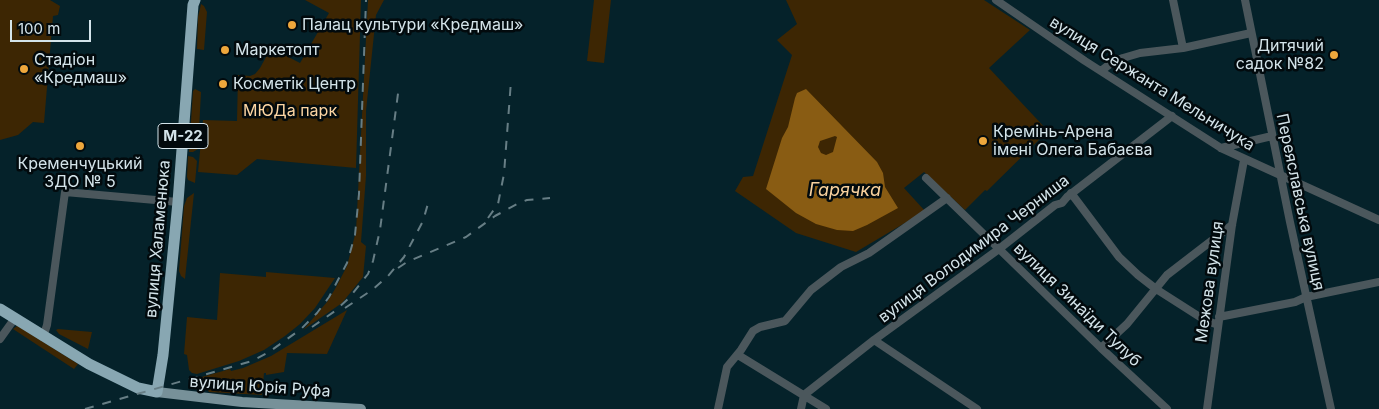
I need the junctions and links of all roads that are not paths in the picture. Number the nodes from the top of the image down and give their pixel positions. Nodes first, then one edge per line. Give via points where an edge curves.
1 (195, 0) edge
2 (996, 0) edge
3 (1173, 0) edge
4 (1245, 0) edge
5 (1252, 33) junction
6 (1183, 48) junction
7 (1101, 71) junction
8 (1172, 116) junction
9 (1272, 136) junction
10 (1221, 148) junction
11 (1244, 160) junction
12 (1281, 176) junction
13 (926, 178) dead end
14 (1072, 193) junction
15 (947, 198) junction
16 (178, 202) junction
17 (1379, 220) edge
18 (1232, 225) junction
19 (999, 249) junction
20 (1379, 282) edge
21 (1156, 289) junction
22 (1306, 297) junction
23 (0, 309) edge
24 (15, 318) junction
25 (1219, 321) junction
26 (43, 337) junction
27 (0, 339) edge
28 (874, 340) junction
29 (1101, 348) junction
30 (738, 355) junction
31 (157, 392) junction
32 (804, 395) junction
33 (331, 408) edge
34 (361, 409) edge
35 (718, 409) edge
36 (801, 409) edge
37 (826, 409) edge
38 (976, 409) edge
39 (1167, 409) edge
40 (1207, 409) edge
41 (1331, 409) edge

1 - 16 highway, вулиця Халаменюка / М-22
2 - 7 street, вулиця Сержанта Мельничука
3 - 6 street
4 - 5 street, Переяславська вулиця
5 - 6 street
5 - 9 street, Переяславська вулиця
6 - 7 street via 1140,53 1123,58
7 - 8 street, вулиця Сержанта Мельничука
8 - 10 street, вулиця Сержанта Мельничука
8 - 14 street, вулиця Володимира Черниша
9 - 10 street
9 - 12 street, Переяславська вулиця
10 - 11 street, вулиця Сержанта Мельничука
11 - 12 street, вулиця Сержанта Мельничука
11 - 18 street, Межова вулиця
12 - 17 street, вулиця Сержанта Мельничука
12 - 22 street, Переяславська вулиця
13 - 15 street, вулиця Зинаїди Тулуб
14 - 19 street, вулиця Володимира Черниша
14 - 21 street via 1119,257
15 - 19 street, вулиця Зинаїди Тулуб
15 - 30 street via 810,290 785,321 753,331
16 - 26 street via 65,192
16 - 31 highway, вулиця Халаменюка / М-22
18 - 21 street via 1167,275
18 - 25 street, Межова вулиця
19 - 28 street, вулиця Володимира Черниша
19 - 29 street, вулиця Зинаїди Тулуб
20 - 22 street
21 - 25 street via 1203,319
21 - 29 street via 1127,324
22 - 25 street
22 - 41 street, Переяславська вулиця
23 - 24 highway
24 - 26 highway
24 - 27 street
25 - 40 street, Межова вулиця
26 - 31 highway via 122,381
28 - 32 street, вулиця Володимира Черниша
28 - 38 street
29 - 39 street, вулиця Зинаїди Тулуб
30 - 32 street
30 - 35 street via 728,367
31 - 33 main road, вулиця Юрія Руфа
32 - 36 street
32 - 37 street
33 - 34 main road, вулиця Юрія Руфа

